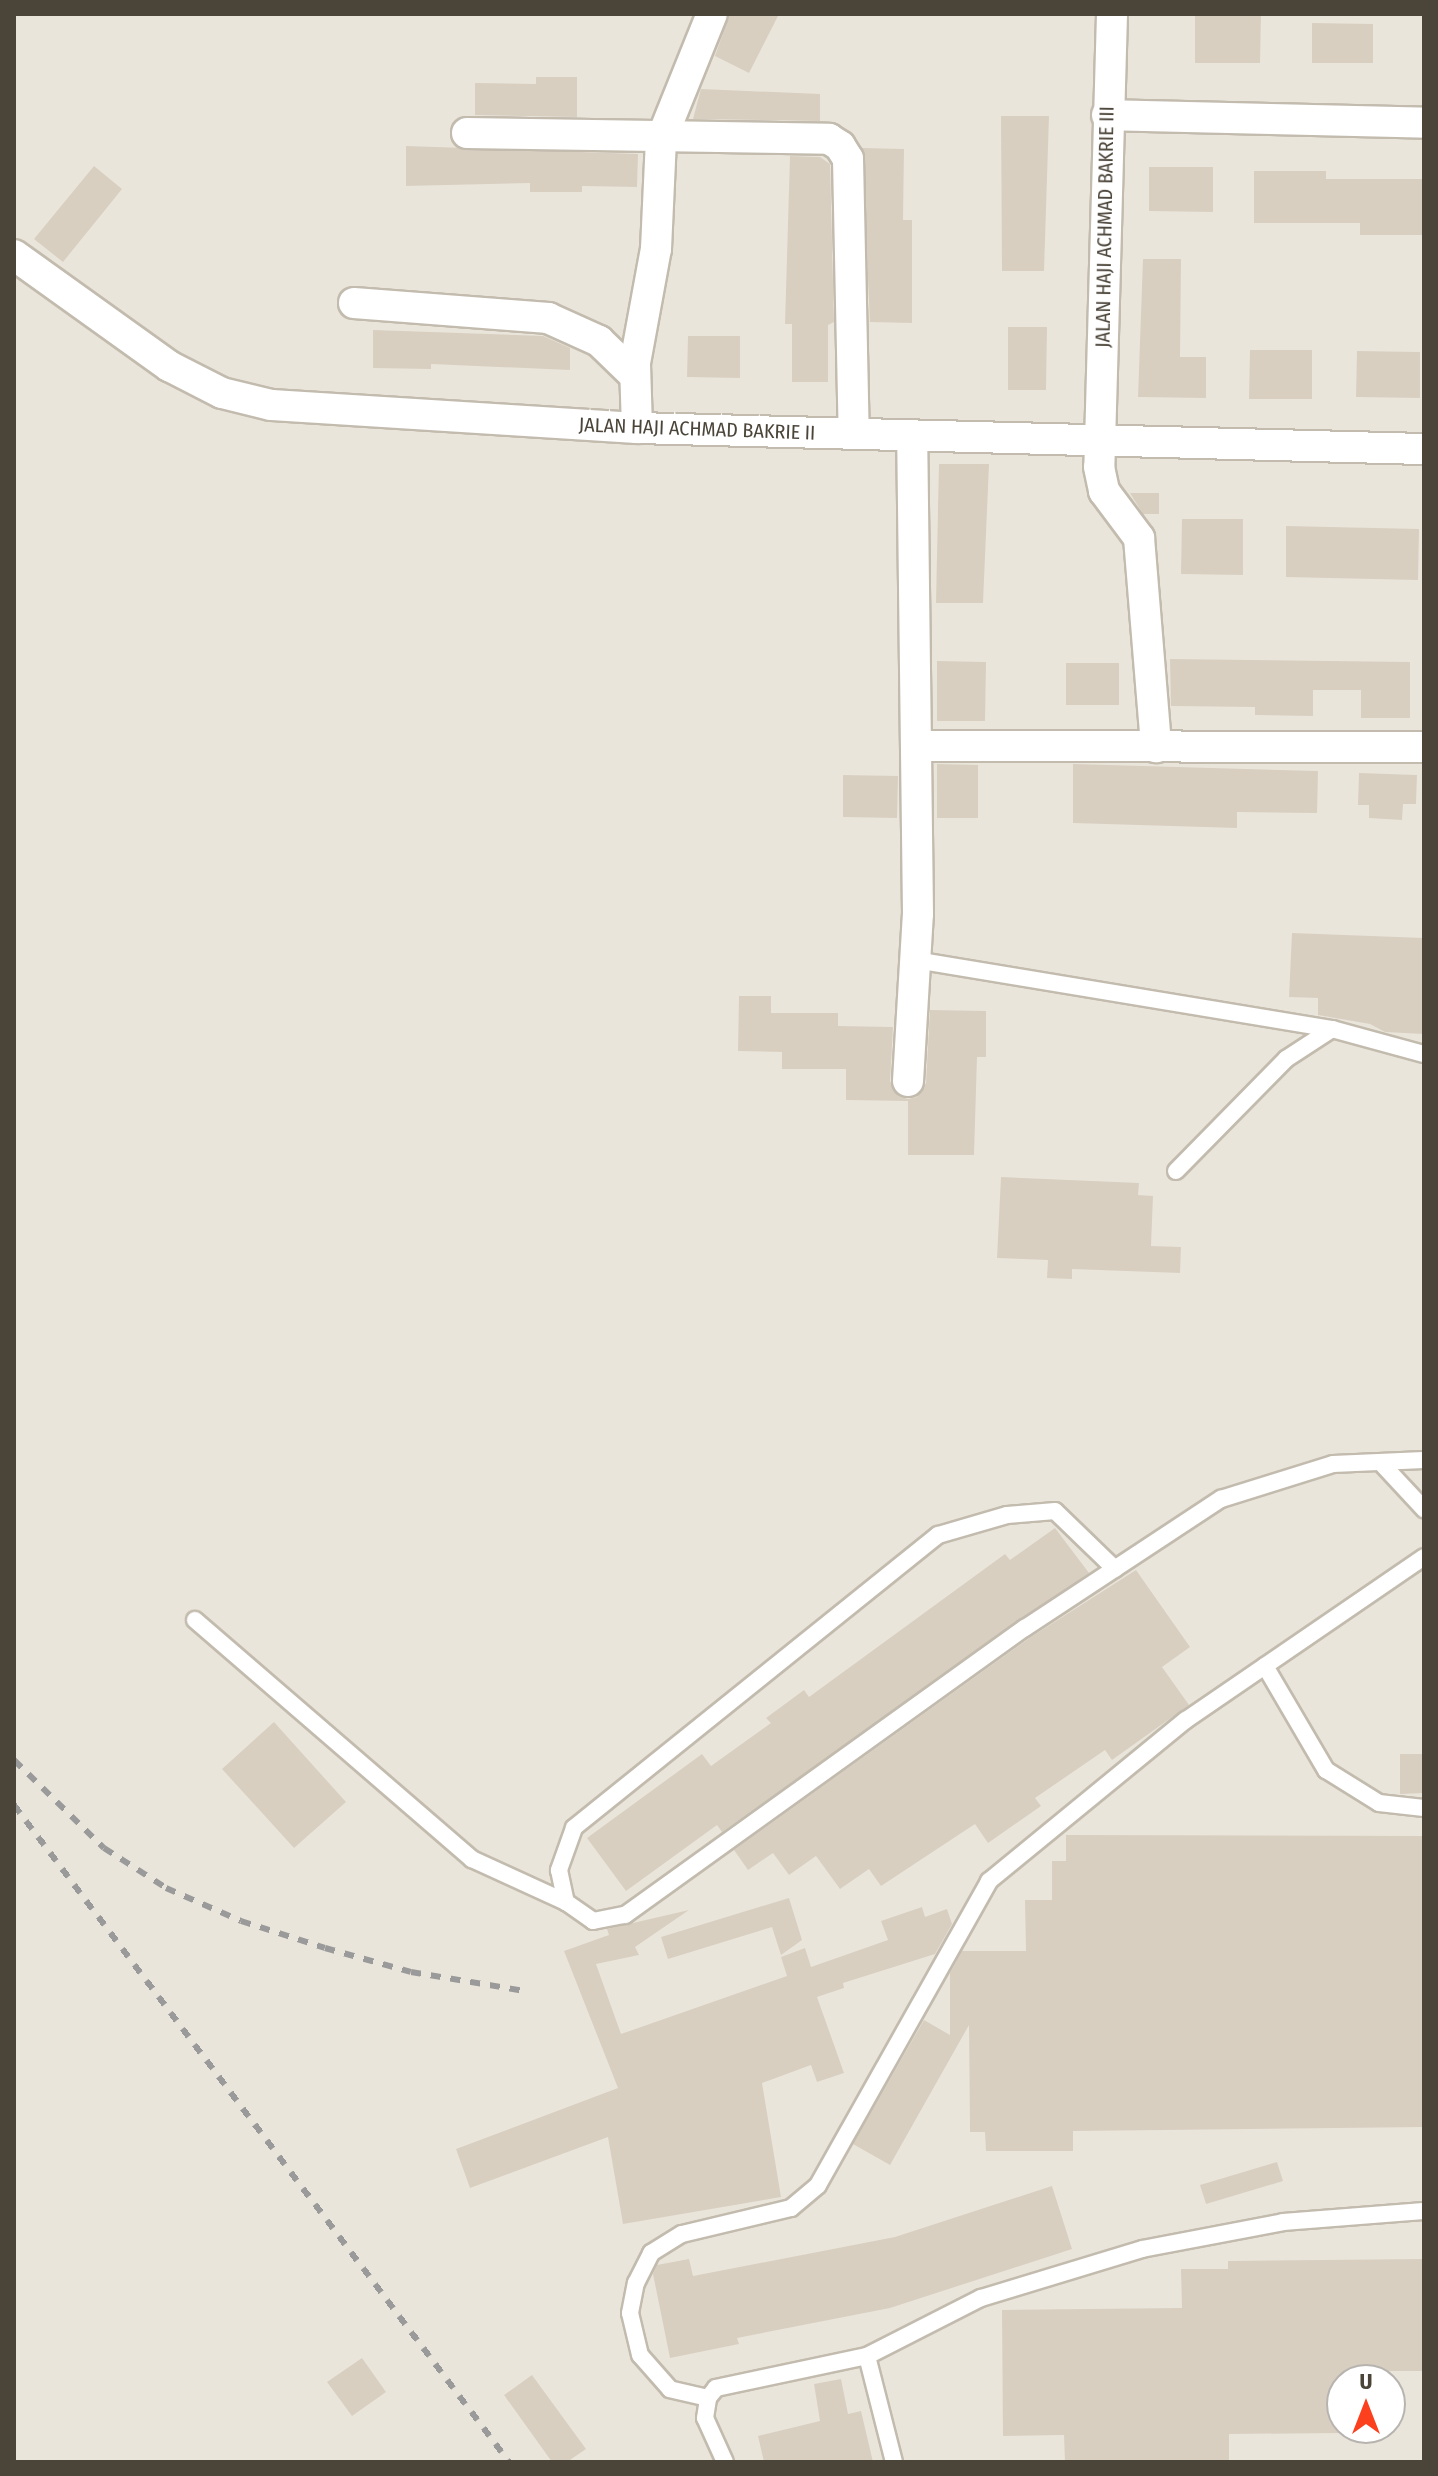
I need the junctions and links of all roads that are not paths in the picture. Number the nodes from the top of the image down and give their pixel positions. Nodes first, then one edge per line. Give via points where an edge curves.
1 (712, 14) edge
2 (1112, 14) edge
3 (1107, 115) junction
4 (1424, 123) edge
5 (467, 133) dead end
6 (661, 140) junction
7 (14, 255) edge
8 (354, 303) dead end
9 (635, 376) junction
10 (637, 428) junction
11 (854, 434) junction
12 (912, 437) junction
13 (1101, 439) junction
14 (1424, 449) edge
15 (916, 746) junction
16 (1156, 747) junction
17 (1424, 747) edge
18 (915, 960) junction
19 (1332, 1029) junction
20 (1424, 1054) edge
21 (908, 1081) dead end
22 (1176, 1171) dead end
23 (1424, 1460) edge
24 (1382, 1464) junction
25 (1424, 1509) edge
26 (1424, 1557) edge
27 (1115, 1569) junction
28 (195, 1620) dead end
29 (1265, 1666) junction
30 (1424, 1808) edge
31 (566, 1902) junction
32 (1424, 2211) edge
33 (867, 2356) junction
34 (708, 2398) junction
35 (725, 2462) edge
36 (894, 2462) edge

1 - 6 street
2 - 3 street, JALAN HAJI ACHMAD BAKRIE III
3 - 4 street
3 - 13 street, JALAN HAJI ACHMAD BAKRIE III
5 - 6 street
6 - 9 street via 656,249
6 - 11 street via 829,139 840,146 848,159
7 - 10 street, JALAN HAJI ACHMAD BAKRIE II via 169,366 245,400 300,409
8 - 9 street via 548,318 599,341
9 - 10 street
10 - 11 street, JALAN HAJI ACHMAD BAKRIE II
11 - 12 street, JALAN HAJI ACHMAD BAKRIE II
12 - 13 street, JALAN HAJI ACHMAD BAKRIE II
12 - 15 street
13 - 14 street, JALAN HAJI ACHMAD BAKRIE II
13 - 16 street, JALAN HAJI ACHMAD BAKRIE III via 1104,491 1139,538
15 - 16 street
15 - 18 street
16 - 17 street
18 - 19 lane
18 - 21 street
19 - 20 lane
19 - 22 lane via 1286,1059
23 - 24 lane
24 - 25 lane
24 - 27 lane via 1333,1464 1221,1499
26 - 29 lane
27 - 31 lane via 625,1915 593,1921
27 - 31 lane via 1055,1511 1007,1515 938,1535 574,1828 559,1870
28 - 31 lane via 472,1859
29 - 30 lane via 1326,1770 1379,1803
29 - 34 lane via 1186,1720 989,1881 818,2185 791,2208 682,2234 651,2253 636,2283 630,2313 640,2355 670,2389
32 - 33 lane via 1283,2222 1142,2249 981,2298
33 - 34 lane via 728,2381
33 - 36 lane
34 - 35 lane via 705,2418

